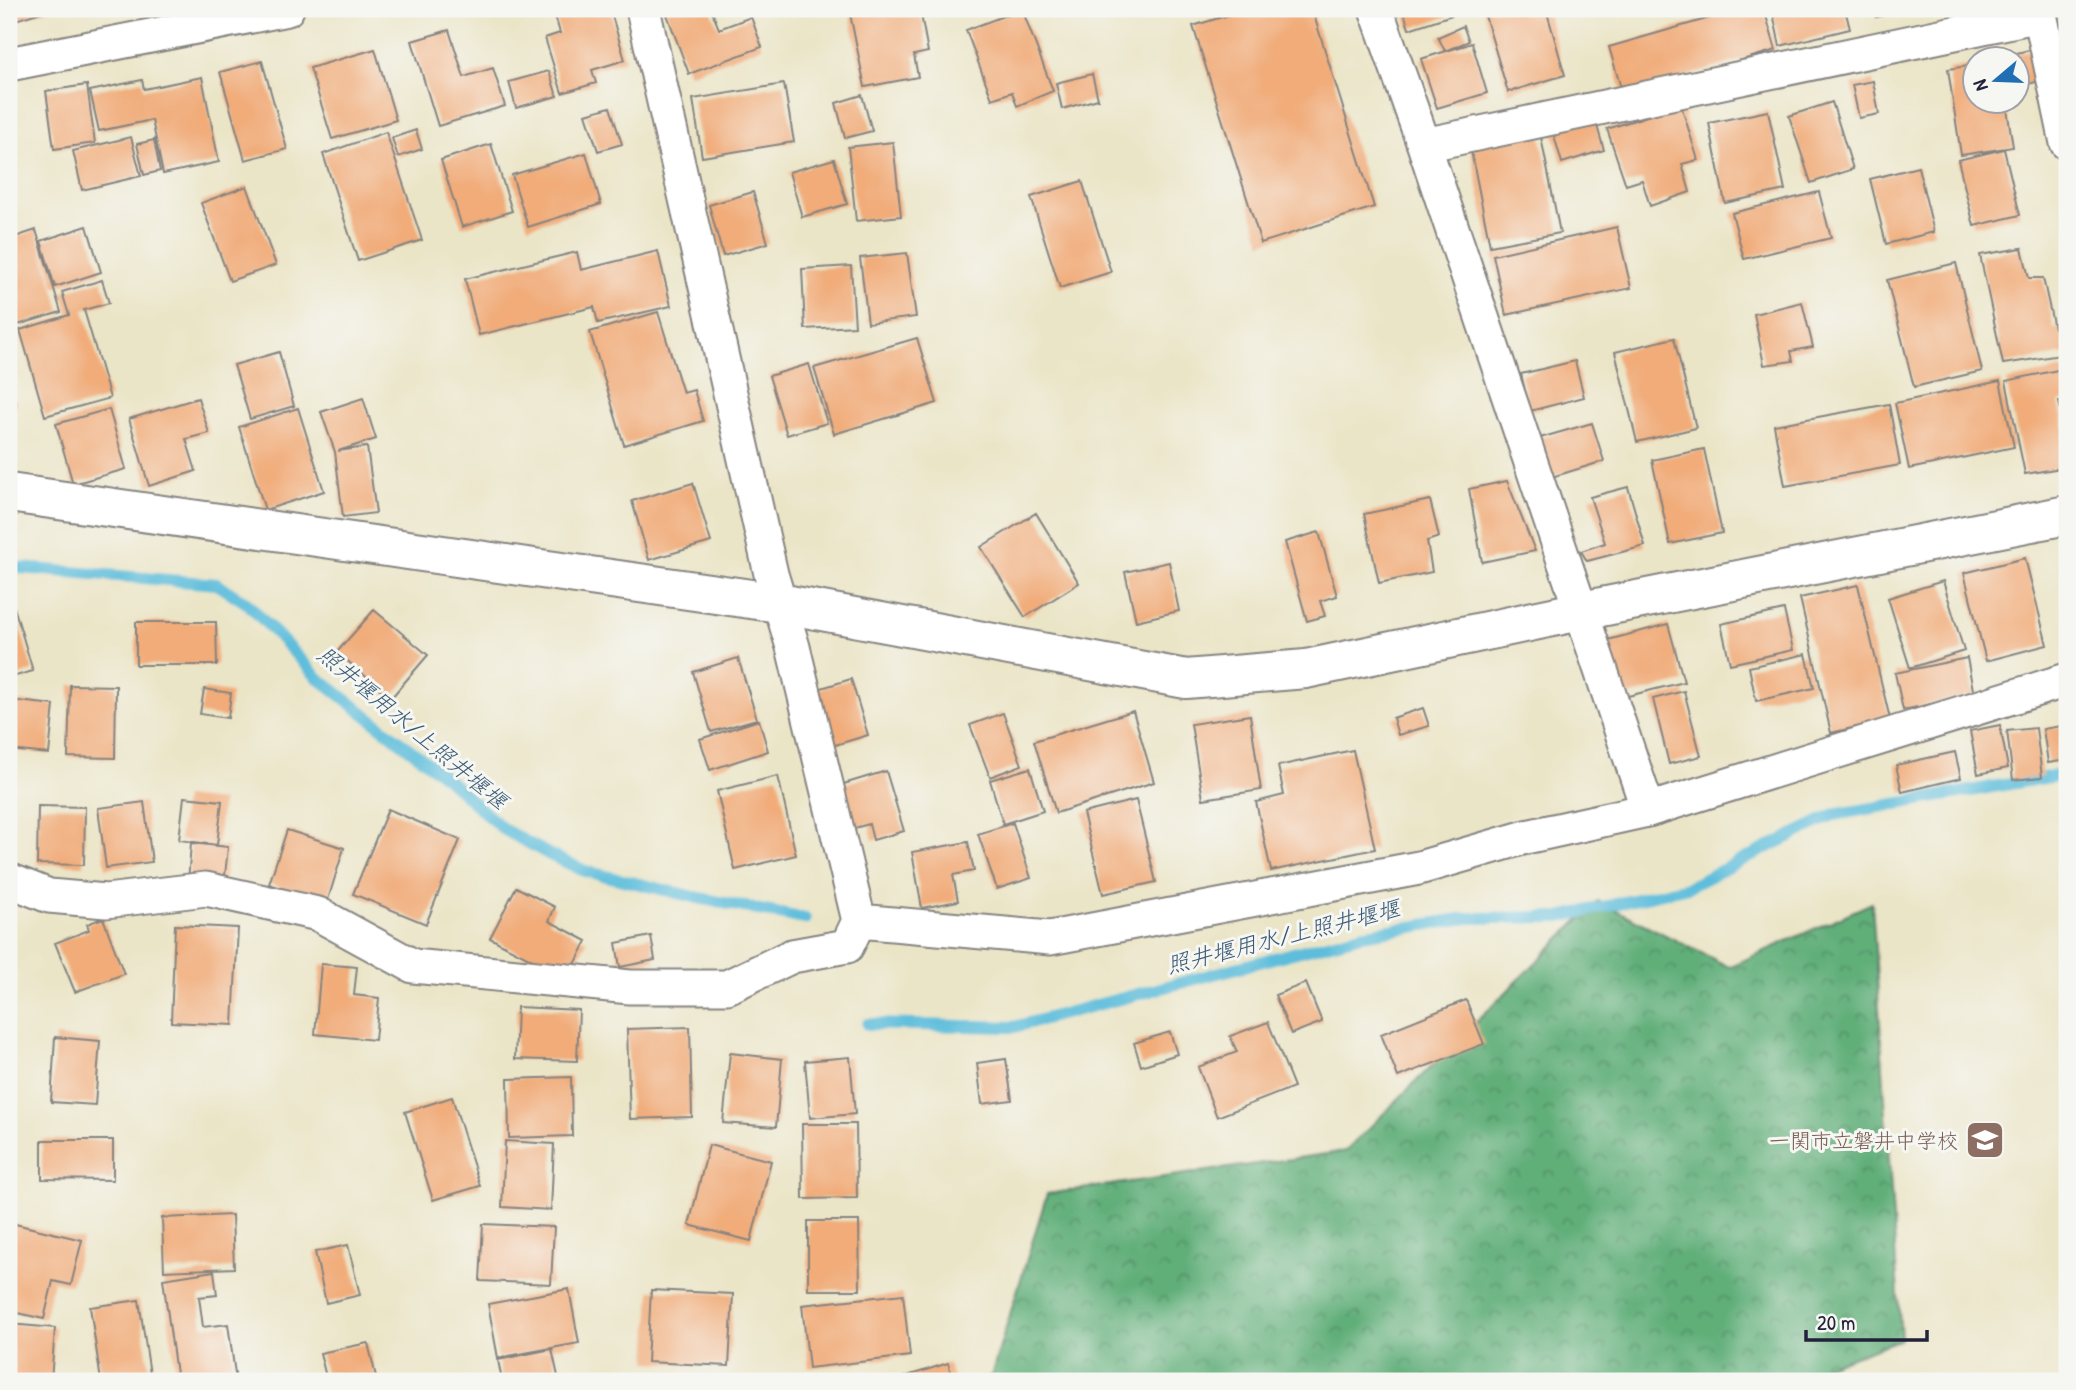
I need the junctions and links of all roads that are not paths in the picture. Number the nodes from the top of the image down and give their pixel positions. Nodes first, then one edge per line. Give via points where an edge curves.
1 (287, 9) edge
2 (643, 9) edge
3 (1376, 9) edge
4 (2040, 12) edge
5 (9, 64) edge
6 (2067, 143) edge
7 (1424, 145) junction
8 (9, 493) edge
9 (2067, 515) edge
10 (779, 603) junction
11 (1581, 611) junction
12 (2067, 680) edge
13 (1648, 810) junction
14 (9, 880) edge
15 (859, 921) junction

1 - 5 street
2 - 10 street
3 - 7 street
4 - 6 street
4 - 7 street
7 - 11 street
8 - 10 street
9 - 11 street
10 - 11 street via 1186,678 1306,669
10 - 15 street
11 - 13 street
12 - 13 street
13 - 15 street via 1526,837 1419,868 1050,938
14 - 15 street via 49,897 106,901 206,889 318,914 413,967 630,988 727,987 792,957 848,946

